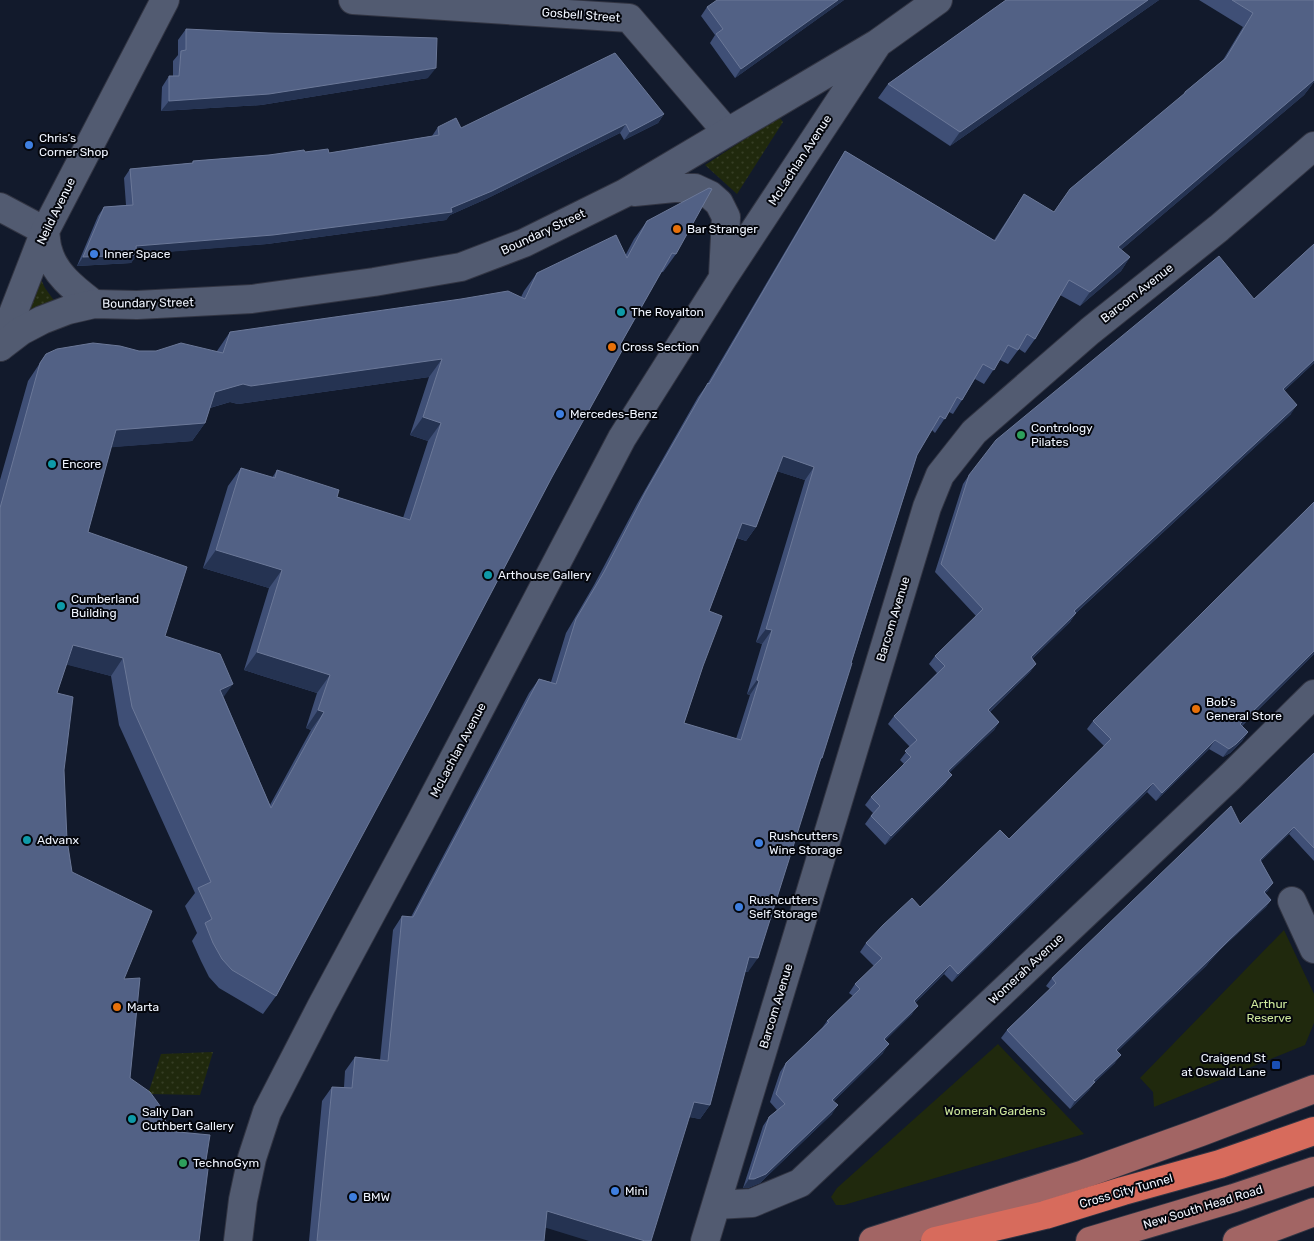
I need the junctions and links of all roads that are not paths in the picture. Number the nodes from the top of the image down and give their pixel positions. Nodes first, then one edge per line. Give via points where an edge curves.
1 (165, 0) edge
2 (353, 0) edge
3 (938, 0) edge
4 (878, 43) junction
5 (727, 132) junction
6 (1314, 146) edge
7 (625, 193) junction
8 (0, 208) edge
9 (45, 230) junction
10 (723, 278) junction
11 (94, 304) junction
12 (0, 347) edge
13 (1314, 694) edge
14 (1292, 901) dead end
15 (1314, 948) edge
16 (1314, 1088) edge
17 (1314, 1131) edge
18 (1314, 1171) edge
19 (716, 1205) junction
20 (1314, 1212) edge
21 (238, 1241) edge
22 (705, 1241) edge
23 (873, 1241) edge
24 (935, 1241) edge
25 (1090, 1241) edge
26 (1237, 1241) edge

1 - 9 street, Neild Avenue
2 - 5 street, Gosbell Street via 629,18
3 - 4 street, Boundary Street
4 - 5 street, Boundary Street
4 - 10 street, McLachlan Avenue
5 - 7 street, Boundary Street
6 - 19 street, Barcom Avenue via 1219,228 1090,330 974,432 940,475 927,507
7 - 10 street, McLachlan Avenue via 695,188 710,195 719,203 726,217
7 - 11 street, Boundary Street via 524,243 461,267 252,299 138,306
8 - 9 street
9 - 11 street, Boundary Street via 48,252 60,274
9 - 12 street, Neild Avenue
10 - 21 street, McLachlan Avenue via 622,438 267,1112 252,1158
11 - 12 street, Boundary Street via 42,320
13 - 19 street, Womerah Avenue via 800,1183 752,1203
14 - 15 street
16 - 23 main road via 1084,1174
17 - 24 highway, Cross City Tunnel via 1220,1164 1045,1215
18 - 25 main road, New South Head Road
19 - 22 street, Barcom Avenue
20 - 26 main road

